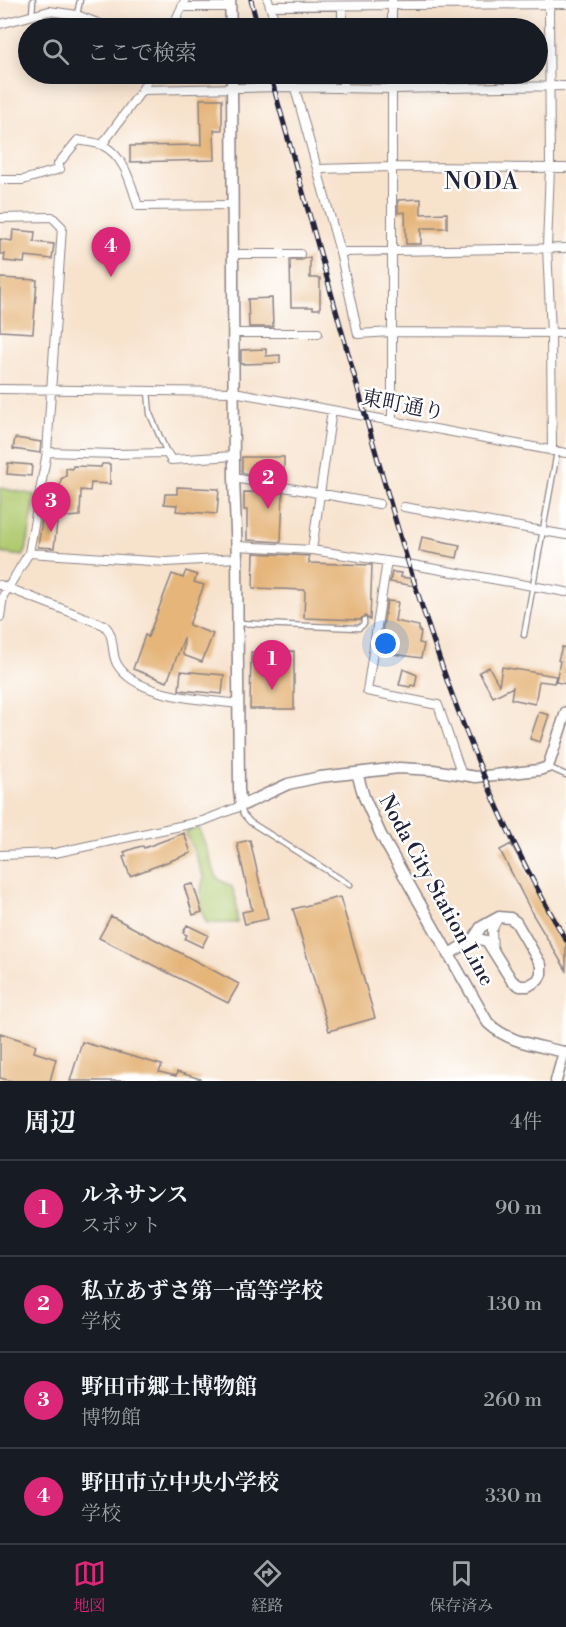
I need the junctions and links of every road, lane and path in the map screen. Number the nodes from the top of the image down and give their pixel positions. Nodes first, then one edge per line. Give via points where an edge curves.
1 (33, 0) edge
2 (80, 0) edge
3 (549, 2) edge
4 (184, 3) edge
5 (230, 3) edge
6 (269, 3) edge
7 (392, 3) edge
8 (566, 4) edge
9 (342, 6) junction
10 (32, 15) junction
11 (76, 15) junction
12 (21, 18) edge
13 (84, 18) edge
14 (177, 18) edge
15 (231, 18) edge
16 (274, 18) edge
17 (342, 18) edge
18 (18, 19) edge
19 (0, 24) edge
20 (145, 84) edge
21 (232, 84) edge
22 (294, 84) edge
23 (343, 84) edge
24 (392, 84) edge
25 (549, 86) junction
26 (566, 86) edge
27 (295, 88) junction
28 (232, 89) junction
29 (343, 89) junction
30 (142, 90) junction
31 (392, 90) junction
32 (102, 145) junction
33 (392, 167) junction
34 (550, 168) junction
35 (566, 168) edge
36 (318, 170) junction
37 (0, 180) edge
38 (232, 205) junction
39 (0, 218) edge
40 (547, 248) junction
41 (566, 248) edge
42 (392, 251) junction
43 (340, 252) junction
44 (232, 254) junction
45 (300, 255) dead end
46 (392, 332) junction
47 (233, 333) junction
48 (318, 333) dead end
49 (551, 333) junction
50 (566, 333) edge
51 (0, 389) edge
52 (50, 390) junction
53 (148, 391) junction
54 (234, 392) junction
55 (332, 410) junction
56 (392, 421) junction
57 (47, 452) junction
58 (558, 452) edge
59 (167, 453) junction
60 (234, 456) junction
61 (234, 478) junction
62 (320, 494) junction
63 (379, 504) dead end
64 (404, 507) dead end
65 (543, 531) junction
66 (566, 535) edge
67 (236, 546) junction
68 (312, 550) junction
69 (29, 553) junction
70 (237, 558) junction
71 (387, 561) junction
72 (533, 586) junction
73 (4, 587) edge
74 (566, 592) edge
75 (0, 617) edge
76 (364, 620) dead end
77 (237, 623) junction
78 (524, 635) dead end
79 (238, 704) junction
80 (566, 712) edge
81 (548, 767) junction
82 (357, 773) junction
83 (462, 775) junction
84 (566, 775) edge
85 (241, 806) junction
86 (0, 855) edge
87 (350, 885) dead end
88 (499, 917) junction
89 (474, 938) junction
90 (494, 950) junction
91 (448, 955) junction
92 (556, 1081) edge

1 - 10 lane
2 - 11 lane
3 - 7 street
3 - 8 street
3 - 25 street
4 - 5 street
4 - 14 street
5 - 15 street
6 - 9 street
6 - 16 street
7 - 9 street
9 - 17 street
10 - 11 street via 49,11
10 - 12 street
11 - 13 street
18 - 19 street
20 - 30 street
21 - 28 street
22 - 27 street
23 - 29 street
24 - 31 street
25 - 26 street
25 - 31 street
25 - 34 street
27 - 28 street
27 - 29 street
27 - 36 street
28 - 30 street
28 - 38 street
29 - 31 street
30 - 32 street
31 - 33 street
32 - 37 street via 78,140 58,164 60,169 23,180
32 - 38 street via 123,164 138,206
33 - 34 street
33 - 36 street
33 - 42 street
34 - 35 street
34 - 40 street
36 - 43 street
38 - 44 street
39 - 52 street via 52,217 62,227
40 - 41 street
40 - 42 street
40 - 49 street
42 - 43 street
42 - 46 street
43 - 46 street via 358,334
44 - 45 street
44 - 47 street
46 - 49 street
46 - 56 street
47 - 48 street
47 - 54 street
49 - 50 street
49 - 58 street
51 - 52 street, 東町通り
52 - 53 street, 東町通り
52 - 57 street
53 - 54 street, 東町通り
53 - 59 lane via 150,414
54 - 55 street, 東町通り
54 - 60 street
55 - 56 street, 東町通り
55 - 62 street
56 - 58 street, 東町通り
57 - 59 street
57 - 69 street
58 - 65 lane
59 - 60 street via 171,460
60 - 61 street
61 - 62 street
61 - 67 street
62 - 63 street
62 - 68 street
64 - 65 street
65 - 66 street
65 - 72 lane
67 - 68 street
67 - 70 street
68 - 71 street
69 - 70 street via 166,562
69 - 73 street
70 - 77 street
71 - 72 street
71 - 83 street via 367,691 438,705
72 - 74 street
72 - 78 lane
73 - 75 street
73 - 79 street via 104,625 110,630 116,662 125,675 145,686 162,693
76 - 77 lane via 359,628
77 - 79 street
79 - 85 street
80 - 81 street
81 - 83 street via 476,777
81 - 84 lane
82 - 83 street via 399,768
82 - 85 street via 305,779
82 - 91 street, Noda City Station Line via 381,835
85 - 86 street via 203,821 64,851
85 - 87 lane via 250,822
88 - 89 street via 481,927
88 - 90 street via 492,930
88 - 90 street via 516,922 541,965 538,980 528,986 515,984
89 - 90 street via 487,941
89 - 91 street
91 - 92 street, Noda City Station Line via 488,1023 499,1033 564,1052

